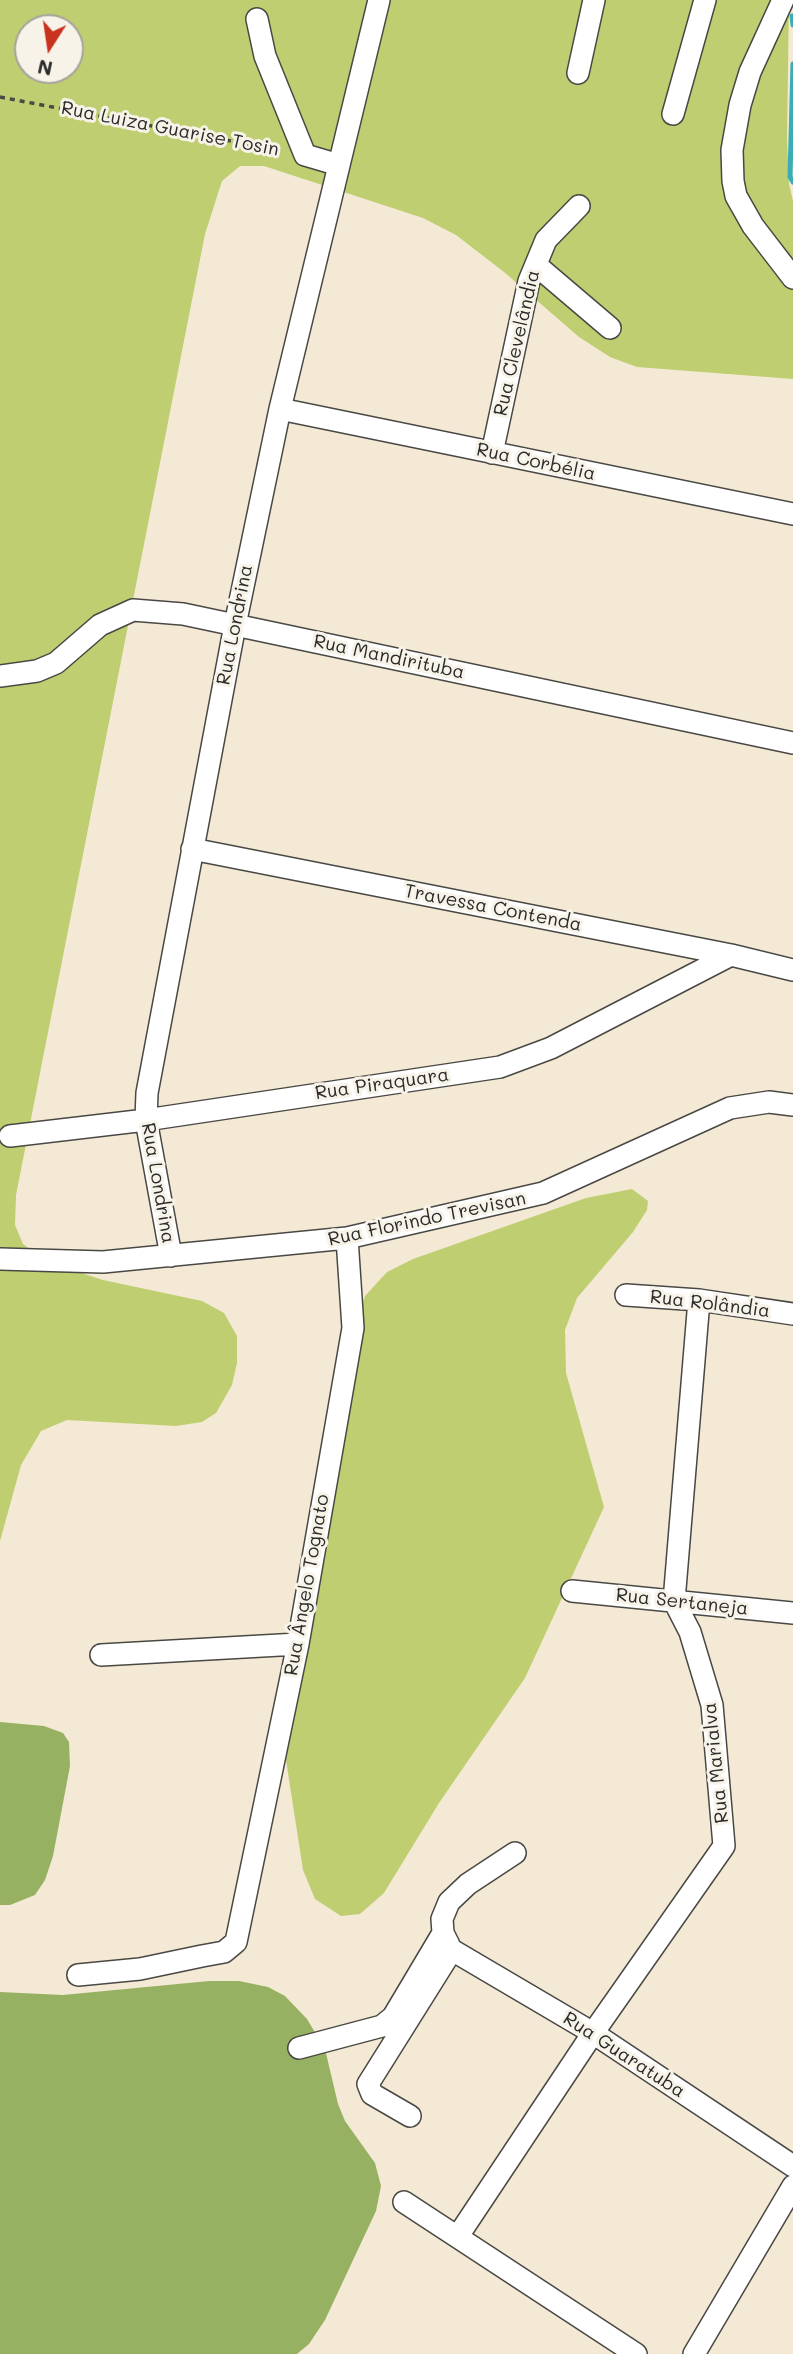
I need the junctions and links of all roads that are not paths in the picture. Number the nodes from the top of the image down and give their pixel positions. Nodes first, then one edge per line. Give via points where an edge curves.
1 (379, 0) edge
2 (594, 0) edge
3 (705, 0) edge
4 (783, 0) edge
5 (257, 19) dead end
6 (578, 74) dead end
7 (673, 114) dead end
8 (339, 164) junction
9 (579, 206) dead end
10 (536, 264) junction
11 (793, 278) edge
12 (610, 328) dead end
13 (280, 409) junction
14 (492, 453) junction
15 (793, 514) edge
16 (235, 625) junction
17 (0, 676) edge
18 (793, 743) edge
19 (192, 849) junction
20 (731, 955) junction
21 (793, 970) edge
22 (793, 1105) edge
23 (146, 1120) junction
24 (10, 1136) dead end
25 (347, 1238) junction
26 (170, 1256) junction
27 (0, 1259) edge
28 (626, 1295) dead end
29 (699, 1300) junction
30 (793, 1314) edge
31 (572, 1591) dead end
32 (674, 1601) junction
33 (793, 1613) edge
34 (298, 1644) junction
35 (102, 1655) dead end
36 (515, 1853) dead end
37 (447, 1941) junction
38 (78, 1975) dead end
39 (593, 2033) junction
40 (299, 2048) dead end
41 (410, 2116) dead end
42 (793, 2166) edge
43 (793, 2186) edge
44 (404, 2202) dead end
45 (458, 2236) junction
46 (636, 2354) edge
47 (694, 2354) edge

1 - 8 street, Rua Londrina
2 - 6 street
3 - 7 street
4 - 11 street via 740,105 733,181 753,226
5 - 8 street, Rua Luiza Guarise Tosin via 265,56 306,155
8 - 13 street, Rua Londrina
9 - 10 street, Rua Clevelândia via 547,240
10 - 12 street
10 - 14 street, Rua Clevelândia
13 - 14 street, Rua Corbélia
13 - 16 street, Rua Londrina
14 - 15 street, Rua Corbélia
16 - 17 street, Rua Mandirituba via 133,610 100,625 56,663
16 - 18 street, Rua Mandirituba
16 - 19 street, Rua Londrina
19 - 20 street, Travessa Contenda
19 - 23 street, Rua Londrina via 147,1093
20 - 21 street, Travessa Contenda
20 - 23 street, Rua Piraquara via 551,1048 500,1067
22 - 25 street, Rua Florindo Trevisan via 769,1102 730,1108 543,1193
23 - 24 street, Rua Piraquara
23 - 26 street, Rua Londrina
25 - 26 street, Rua Florindo Trevisan
25 - 34 street, Rua Ângelo Tognato via 353,1328
26 - 27 street, Rua Florindo Trevisan via 103,1262
28 - 29 street, Rua Rolândia
29 - 30 street, Rua Rolândia
29 - 32 street
31 - 32 street, Rua Sertaneja
32 - 33 street, Rua Sertaneja
32 - 39 street, Rua Marialva via 690,1632 712,1705 724,1846
34 - 35 street
34 - 38 street, Rua Ângelo Tognato via 236,1942 224,1952 140,1969
36 - 37 street via 449,1902 442,1919
37 - 39 street, Rua Guaratuba
37 - 40 street via 382,2026
37 - 41 street via 368,2084 372,2094
39 - 42 street, Rua Guaratuba
39 - 45 street, Rua Marialva
43 - 47 street
44 - 45 street
45 - 46 street

